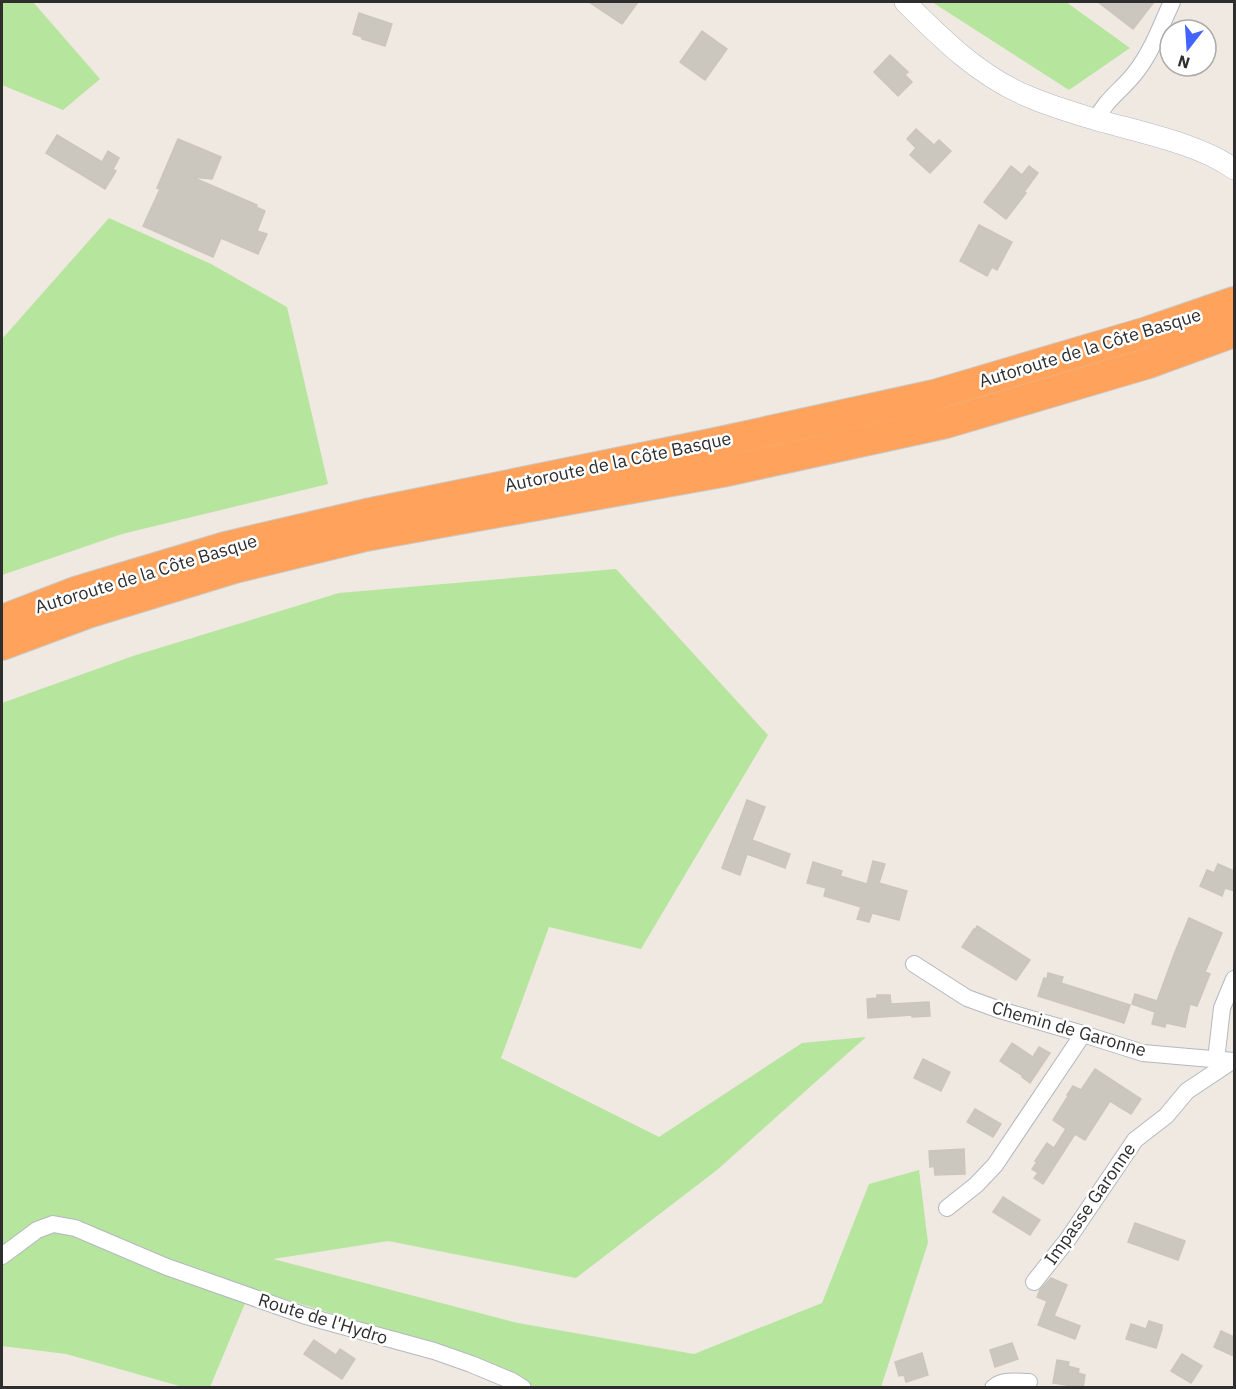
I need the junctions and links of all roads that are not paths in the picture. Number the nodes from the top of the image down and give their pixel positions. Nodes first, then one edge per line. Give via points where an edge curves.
1 (905, 2) edge
2 (1172, 2) edge
3 (1096, 120) junction
4 (1234, 169) edge
5 (1234, 302) edge
6 (1234, 332) edge
7 (2, 620) edge
8 (2, 645) edge
9 (914, 964) dead end
10 (1234, 978) edge
11 (1083, 1034) junction
12 (1227, 1061) edge
13 (947, 1208) dead end
14 (2, 1256) edge
15 (1034, 1282) dead end
16 (1029, 1382) dead end
17 (523, 1388) edge
18 (993, 1388) edge

1 - 3 street via 982,71 1027,96
2 - 3 street via 1136,73 1101,109
3 - 4 street via 1196,149
5 - 7 highway, Autoroute de la Côte Basque via 934,395 225,547 78,591
6 - 8 highway, Autoroute de la Côte Basque via 1149,363 946,423 722,472 366,536 235,568 88,613
9 - 11 street, Chemin de Garonne via 967,998
10 - 12 street via 1222,1008
11 - 12 street, Chemin de Garonne via 1143,1053
11 - 13 street via 995,1165
12 - 15 street, Impasse Garonne via 1187,1091 1166,1116 1135,1140
14 - 17 street, Route de l'Hydro via 37,1230 53,1224 75,1228 167,1267 306,1316 471,1364
16 - 18 street via 1007,1381

